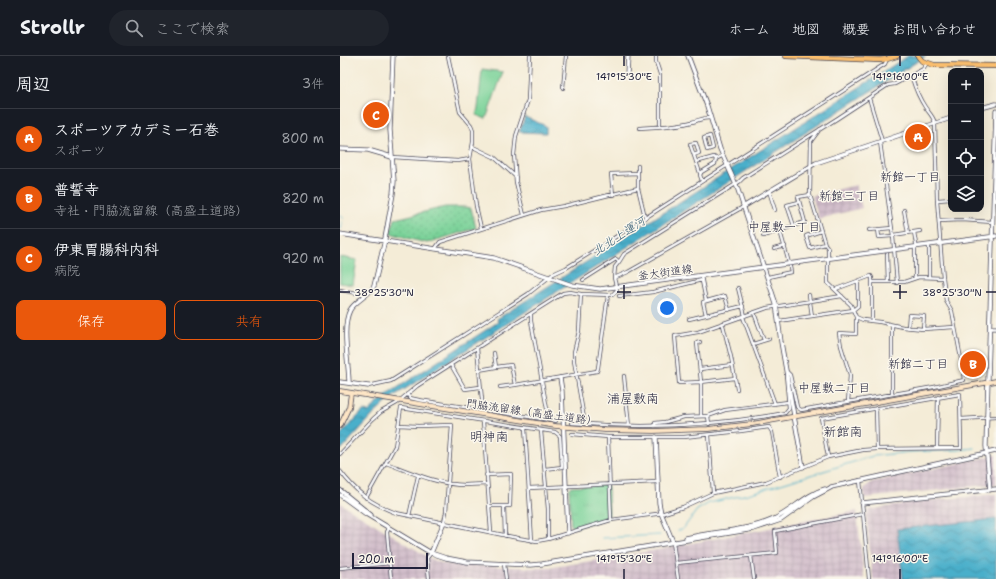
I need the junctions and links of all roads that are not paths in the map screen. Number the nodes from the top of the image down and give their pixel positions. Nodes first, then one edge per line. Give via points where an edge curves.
1 (393, 56) edge
2 (448, 56) edge
3 (530, 56) edge
4 (566, 56) edge
5 (628, 56) edge
6 (656, 56) edge
7 (688, 56) edge
8 (786, 56) edge
9 (897, 56) edge
10 (918, 56) edge
11 (817, 57) edge
12 (848, 57) edge
13 (880, 58) edge
14 (888, 59) junction
15 (924, 62) junction
16 (996, 66) edge
17 (627, 74) dead end
18 (913, 74) junction
19 (563, 88) dead end
20 (869, 98) junction
21 (996, 104) edge
22 (984, 107) edge
23 (996, 110) edge
24 (710, 118) junction
25 (948, 119) edge
26 (935, 123) junction
27 (660, 126) junction
28 (640, 128) dead end
29 (820, 129) junction
30 (717, 139) junction
31 (711, 140) junction
32 (881, 142) junction
33 (473, 147) junction
34 (340, 149) edge
35 (694, 155) junction
36 (722, 156) junction
37 (392, 157) junction
38 (470, 159) junction
39 (716, 159) junction
40 (696, 162) junction
41 (638, 166) dead end
42 (810, 166) junction
43 (727, 167) junction
44 (638, 173) junction
45 (701, 173) junction
46 (516, 178) junction
47 (702, 181) junction
48 (735, 183) junction
49 (638, 188) junction
50 (769, 191) junction
51 (613, 194) junction
52 (810, 195) junction
53 (995, 198) edge
54 (948, 199) edge
55 (938, 200) junction
56 (799, 202) junction
57 (743, 207) junction
58 (775, 210) dead end
59 (904, 210) dead end
60 (524, 215) junction
61 (645, 217) junction
62 (939, 221) junction
63 (993, 222) junction
64 (794, 226) junction
65 (481, 228) junction
66 (892, 228) junction
67 (878, 229) junction
68 (869, 230) dead end
69 (780, 231) junction
70 (821, 231) junction
71 (920, 231) dead end
72 (914, 232) junction
73 (908, 233) junction
74 (340, 234) edge
75 (763, 236) dead end
76 (893, 236) junction
77 (994, 236) edge
78 (385, 241) junction
79 (940, 243) junction
80 (825, 244) junction
81 (916, 244) dead end
82 (785, 246) junction
83 (929, 247) dead end
84 (435, 249) junction
85 (894, 249) junction
86 (915, 249) dead end
87 (774, 250) dead end
88 (887, 254) dead end
89 (828, 258) junction
90 (619, 262) junction
91 (790, 265) junction
92 (764, 267) junction
93 (994, 269) edge
94 (768, 277) junction
95 (614, 278) junction
96 (701, 278) junction
97 (915, 278) junction
98 (929, 278) junction
99 (943, 278) junction
100 (551, 279) junction
101 (583, 280) dead end
102 (858, 281) junction
103 (872, 282) junction
104 (888, 282) junction
105 (897, 283) junction
106 (616, 288) junction
107 (738, 288) dead end
108 (836, 289) junction
109 (340, 290) edge
110 (581, 294) junction
111 (608, 295) junction
112 (808, 295) dead end
113 (365, 296) junction
114 (619, 296) dead end
115 (843, 296) junction
116 (706, 301) junction
117 (810, 302) junction
118 (743, 306) junction
119 (777, 307) junction
120 (728, 310) junction
121 (853, 310) junction
122 (754, 313) junction
123 (531, 314) junction
124 (706, 315) junction
125 (744, 316) junction
126 (812, 316) junction
127 (856, 317) junction
128 (689, 319) dead end
129 (872, 321) junction
130 (778, 322) junction
131 (892, 324) junction
132 (723, 325) junction
133 (955, 327) junction
134 (908, 328) junction
135 (990, 328) junction
136 (996, 328) edge
137 (922, 329) junction
138 (769, 338) dead end
139 (764, 340) junction
140 (700, 342) dead end
141 (753, 344) junction
142 (477, 348) junction
143 (494, 353) dead end
144 (451, 365) junction
145 (732, 365) junction
146 (496, 367) junction
147 (700, 369) junction
148 (479, 370) junction
149 (786, 372) junction
150 (576, 375) junction
151 (624, 376) dead end
152 (560, 378) junction
153 (735, 378) junction
154 (542, 381) junction
155 (996, 381) edge
156 (340, 382) edge
157 (701, 382) junction
158 (988, 382) junction
159 (349, 383) junction
160 (515, 385) junction
161 (368, 386) joint
162 (480, 387) junction
163 (500, 387) dead end
164 (737, 389) dead end
165 (340, 391) edge
166 (352, 393) junction
167 (407, 394) junction
168 (892, 394) junction
169 (938, 397) junction
170 (399, 401) junction
171 (788, 402) junction
172 (848, 402) junction
173 (775, 404) junction
174 (876, 408) junction
175 (483, 410) junction
176 (701, 416) junction
177 (708, 416) junction
178 (795, 417) junction
179 (996, 417) edge
180 (961, 419) junction
181 (987, 419) junction
182 (549, 420) junction
183 (483, 421) junction
184 (556, 421) dead end
185 (572, 423) dead end
186 (585, 424) junction
187 (709, 424) junction
188 (399, 425) junction
189 (340, 426) edge
190 (629, 426) junction
191 (655, 426) junction
192 (563, 427) junction
193 (525, 428) junction
194 (541, 431) junction
195 (572, 434) dead end
196 (709, 435) junction
197 (608, 437) junction
198 (656, 437) junction
199 (937, 448) junction
200 (877, 449) junction
201 (996, 451) edge
202 (986, 453) junction
203 (340, 454) edge
204 (828, 457) junction
205 (386, 463) junction
206 (803, 466) junction
207 (545, 469) junction
208 (340, 471) edge
209 (486, 475) junction
210 (418, 476) junction
211 (780, 477) junction
212 (860, 480) junction
213 (657, 482) junction
214 (448, 483) junction
215 (487, 484) junction
216 (610, 484) junction
217 (566, 486) junction
218 (546, 487) junction
219 (529, 488) junction
220 (996, 489) edge
221 (340, 490) edge
222 (990, 490) junction
223 (714, 493) junction
224 (340, 495) edge
225 (366, 498) junction
226 (862, 503) junction
227 (489, 506) junction
228 (504, 506) junction
229 (660, 513) junction
230 (862, 514) junction
231 (409, 516) junction
232 (611, 520) junction
233 (378, 521) junction
234 (444, 522) junction
235 (390, 528) junction
236 (491, 532) junction
237 (568, 533) junction
238 (505, 536) junction
239 (548, 539) junction
240 (532, 541) junction
241 (672, 542) junction
242 (431, 553) junction
243 (752, 556) junction
244 (390, 563) junction
245 (676, 563) junction
246 (504, 564) junction
247 (340, 568) edge
248 (391, 579) edge
249 (430, 579) edge
250 (506, 579) edge
251 (678, 579) edge
252 (754, 579) edge
253 (869, 579) edge

1 - 37 street via 390,130
2 - 33 street via 460,112 473,130
3 - 46 street via 528,100 516,136
4 - 19 street
5 - 17 street
6 - 27 street via 660,72
7 - 24 street
8 - 11 highway
9 - 14 highway
10 - 15 highway
11 - 12 highway
12 - 13 highway
13 - 14 highway
14 - 43 street via 885,64
15 - 16 highway via 934,65
15 - 18 street via 923,69
18 - 20 street via 888,85
18 - 26 street via 916,88
20 - 29 street
20 - 32 street
21 - 22 street
23 - 53 street
24 - 27 street
24 - 30 street
25 - 26 street
26 - 32 street
26 - 55 street
27 - 28 street
29 - 42 street via 811,141
29 - 48 street
30 - 31 street
30 - 36 street
31 - 31 street via 713,148 707,150 704,138 710,136
32 - 42 street
32 - 66 street
33 - 38 street
33 - 46 street via 494,157
34 - 37 street via 368,150
35 - 35 street via 690,144 696,142 699,152
35 - 40 street
36 - 39 street
36 - 43 street
37 - 38 street via 458,162
37 - 78 street via 393,194
38 - 65 street
39 - 40 street via 714,156
39 - 45 street via 715,164
40 - 45 street
41 - 44 street
42 - 50 street
42 - 52 street
43 - 47 street
43 - 48 street
44 - 49 street
44 - 51 street via 611,174
45 - 47 street
46 - 60 street
47 - 61 street
48 - 57 street
48 - 90 street via 624,254
49 - 51 street
49 - 61 street
50 - 57 street
50 - 58 street
51 - 60 street
52 - 56 street via 798,198
52 - 70 street
53 - 63 street
54 - 55 street
55 - 62 street
56 - 64 street via 805,222
56 - 64 street via 787,205
57 - 92 street
57 - 95 street
59 - 73 street
60 - 65 street
61 - 100 street via 554,274
62 - 63 street
62 - 79 street
63 - 77 street
64 - 69 street
65 - 84 street via 440,242
66 - 67 street
66 - 76 street
67 - 68 street
67 - 76 street via 879,237
69 - 75 street
69 - 82 street
70 - 80 street
70 - 80 street via 806,236 810,248
71 - 72 street
72 - 73 street
72 - 81 street
73 - 76 street
74 - 78 street, 釜大街道線
76 - 85 street
77 - 79 street, 釜大街道線
77 - 93 street
78 - 84 street, 釜大街道線
78 - 113 street via 374,286
79 - 85 street, 釜大街道線
79 - 99 street
80 - 89 street via 828,248
82 - 87 street
82 - 91 street
83 - 98 street
84 - 100 street, 釜大街道線 via 494,258
85 - 89 street, 釜大街道線
85 - 105 street
86 - 97 street
88 - 104 street
89 - 91 street, 釜大街道線
89 - 108 street via 828,282
90 - 95 street via 615,267
90 - 101 street via 616,259
91 - 92 street, 釜大街道線
91 - 94 street via 791,272
92 - 94 street
92 - 96 street, 釜大街道線
93 - 135 street
94 - 119 street
95 - 106 street
96 - 106 street, 釜大街道線
96 - 114 street via 653,292
96 - 116 street
97 - 98 street
97 - 105 street
98 - 99 street
99 - 133 street via 946,301 952,311
100 - 106 street, 釜大街道線 via 589,288
100 - 161 street via 391,381
102 - 103 street via 871,276
102 - 108 street
102 - 121 street via 858,306
103 - 104 street
103 - 129 street
104 - 105 street
106 - 111 street via 615,293
107 - 118 street
108 - 115 street
109 - 113 street
110 - 111 street
110 - 123 street via 563,293
110 - 150 street via 580,331 574,352
111 - 150 street via 597,371
112 - 117 street
113 - 159 street via 353,306 348,318 346,336
115 - 117 street
115 - 121 street
116 - 120 street via 725,296
116 - 124 street via 703,302
117 - 119 street
117 - 126 street
118 - 120 street
118 - 125 street
119 - 122 street
119 - 130 street
120 - 124 street
121 - 126 street
121 - 127 street
122 - 125 street
122 - 139 street
123 - 142 street
123 - 154 street
124 - 128 street
125 - 132 street
125 - 141 street
126 - 130 street
127 - 129 street
127 - 172 street via 856,334 839,333 850,375
129 - 131 street
130 - 149 street
131 - 134 street
131 - 168 street
132 - 145 street
132 - 157 street via 675,336 678,383
133 - 137 street
133 - 168 street via 964,380
134 - 137 street
134 - 137 street via 909,315 924,316
135 - 136 street
135 - 158 street
138 - 139 street
139 - 141 street
140 - 147 street via 696,344
141 - 173 street
142 - 144 street
142 - 148 street
143 - 146 street
144 - 162 street via 465,389
144 - 167 street
145 - 147 street
145 - 153 street
146 - 148 street
146 - 160 street via 511,365
147 - 157 street
148 - 162 street
149 - 171 street
149 - 172 street via 790,375 797,407 801,410
149 - 178 street
150 - 152 street
150 - 186 street
151 - 190 street
152 - 154 street
152 - 192 street
153 - 157 street
153 - 164 street
154 - 160 street
154 - 182 street
155 - 158 main road, 門脇流留線（高盛土道路）
156 - 159 street
157 - 176 street
158 - 178 main road, 門脇流留線（高盛土道路）
158 - 181 street
159 - 161 street
160 - 163 street
162 - 175 street
165 - 166 main road, 門脇流留線（高盛土道路）
166 - 170 main road, 門脇流留線（高盛土道路）
166 - 189 main road
167 - 170 street
167 - 175 street via 412,398
168 - 172 street
169 - 174 street
169 - 180 street via 960,394
169 - 199 street
170 - 192 main road, 門脇流留線（高盛土道路）
170 - 203 street via 373,419
171 - 173 street
171 - 187 street via 789,408 785,413
173 - 177 street via 725,410
174 - 200 street
174 - 204 street via 822,418
175 - 182 street
176 - 177 street
176 - 191 street via 655,423
177 - 187 street
178 - 192 main road, 門脇流留線（高盛土道路） via 730,427 683,430 630,431
178 - 206 street
179 - 181 street
180 - 181 street
180 - 199 street via 961,448
181 - 202 street
182 - 184 street
183 - 188 street via 401,408
183 - 193 street
183 - 209 street
185 - 186 street
186 - 190 street
187 - 191 street
188 - 205 street via 395,446
188 - 214 street via 452,425
190 - 191 street
192 - 217 street
193 - 194 street
193 - 219 street
194 - 207 street
194 - 207 street via 555,432 560,436 562,467
195 - 197 street
196 - 198 street
196 - 211 street via 769,427
196 - 223 street
197 - 198 street
197 - 216 street
198 - 213 street
199 - 200 street
200 - 204 street
201 - 202 street
202 - 212 street
202 - 222 street
204 - 206 street
205 - 210 street
205 - 225 street
206 - 211 street
207 - 218 street
208 - 225 street
209 - 215 street
209 - 228 street via 511,474 510,506
210 - 214 street
210 - 231 street
211 - 223 street
212 - 226 street
212 - 241 street via 832,486 772,524
213 - 216 street
213 - 229 street
214 - 215 street
214 - 234 street
215 - 227 street
216 - 217 street
216 - 232 street
217 - 218 street
217 - 237 street
218 - 219 street
218 - 239 street
219 - 240 street
220 - 222 street
221 - 233 street
222 - 226 street
223 - 229 street
224 - 233 street
225 - 231 street via 385,509
226 - 230 street
227 - 228 street
227 - 236 street
228 - 238 street
229 - 232 street
229 - 241 street
230 - 243 street via 774,531 777,553
230 - 253 street
231 - 234 street
232 - 237 street
233 - 235 street
234 - 236 street
234 - 242 street
235 - 242 street
235 - 244 street via 387,532
236 - 238 street
237 - 239 street
238 - 240 street
239 - 240 street
241 - 245 street
241 - 246 street via 542,564
242 - 246 street via 454,560
242 - 249 street via 427,558
243 - 245 street
243 - 252 street
244 - 247 street
244 - 248 street
245 - 251 street
246 - 250 street

